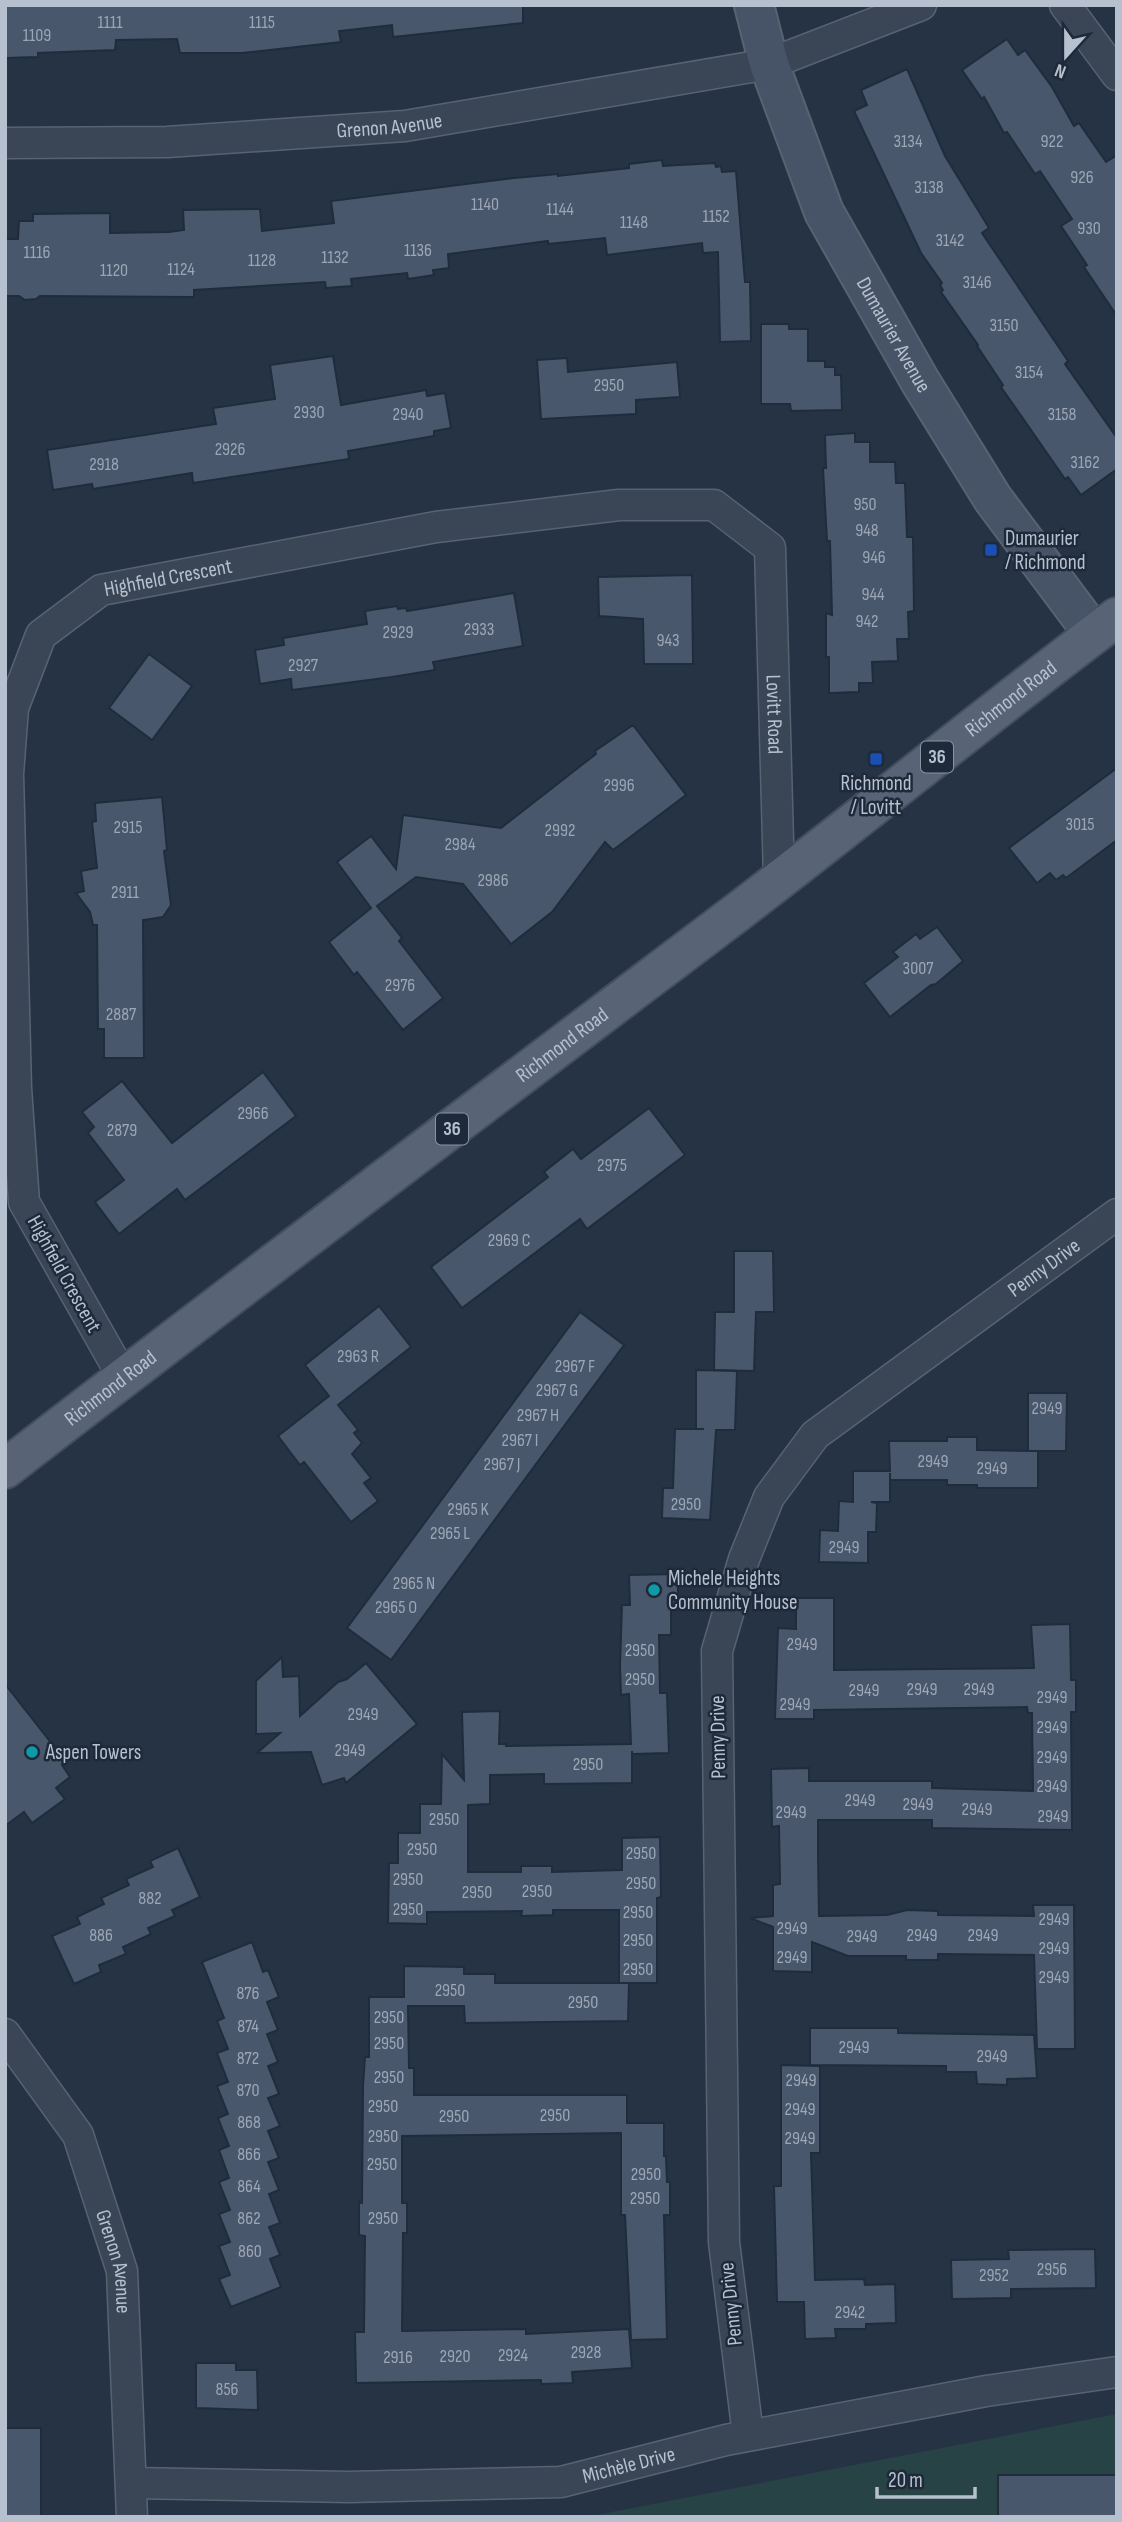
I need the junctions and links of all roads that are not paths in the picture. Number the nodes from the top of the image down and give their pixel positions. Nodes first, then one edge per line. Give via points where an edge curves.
1 (754, 5) edge
2 (921, 5) edge
3 (1065, 5) edge
4 (769, 64) junction
5 (1117, 75) edge
6 (5, 143) edge
7 (770, 548) joint
8 (1105, 626) edge
9 (779, 879) junction
10 (1117, 1214) edge
11 (122, 1377) junction
12 (5, 1469) edge
13 (5, 2034) edge
14 (1117, 2371) edge
15 (748, 2435) junction
16 (132, 2483) junction
17 (132, 2517) edge

1 - 4 street, Dumaurier Avenue
2 - 4 street, Grenon Avenue
3 - 5 street
4 - 6 street, Grenon Avenue via 405,126 167,142
4 - 8 street, Dumaurier Avenue via 824,212 900,345 993,499
7 - 9 street, Lovitt Road
7 - 11 street, Highfield Crescent via 714,505 619,505 436,527 101,590 41,635 13,708 8,774 23,1202
8 - 9 main road, Richmond Road / 36
9 - 11 main road, Richmond Road / 36
10 - 15 street, Penny Drive via 815,1435 769,1497 744,1559 717,1663 724,2242
11 - 12 main road, Richmond Road / 36
13 - 16 street, Grenon Avenue via 78,2135 122,2271
14 - 15 street, Michèle Drive
15 - 16 street, Michèle Drive via 561,2482 349,2487
16 - 17 street, Grenon Avenue

